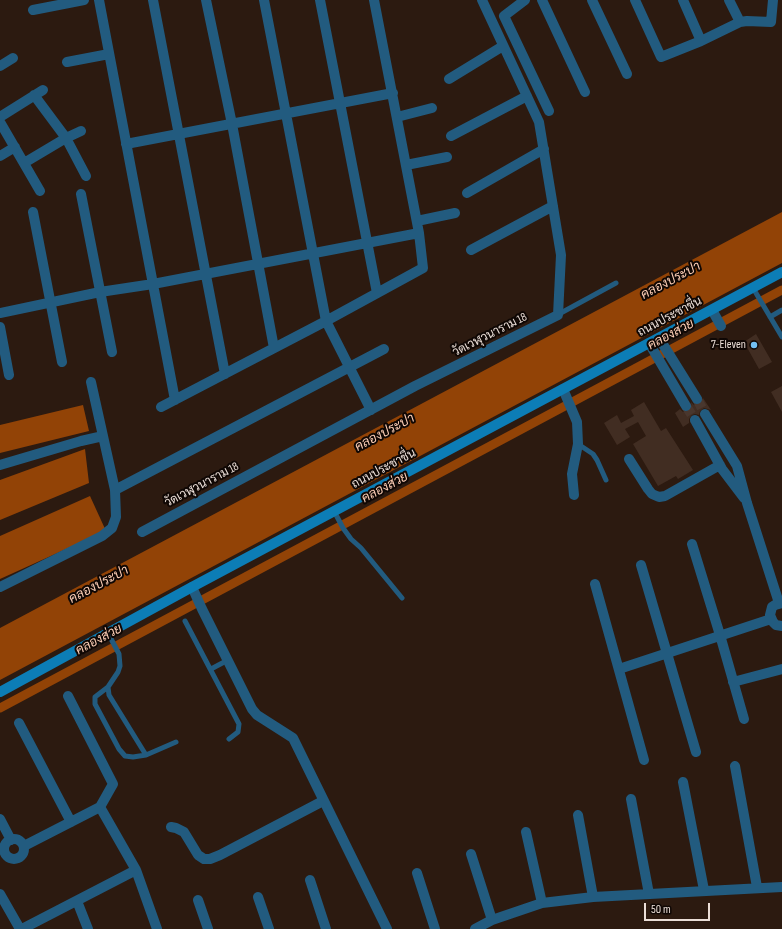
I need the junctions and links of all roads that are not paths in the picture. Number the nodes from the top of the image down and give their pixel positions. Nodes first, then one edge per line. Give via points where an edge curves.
1 (84, 0) edge
2 (99, 0) edge
3 (153, 0) edge
4 (206, 0) edge
5 (264, 0) edge
6 (320, 0) edge
7 (374, 0) edge
8 (525, 0) edge
9 (542, 0) edge
10 (592, 0) edge
11 (635, 0) edge
12 (683, 0) edge
13 (729, 0) edge
14 (773, 0) edge
15 (486, 1) edge
16 (33, 10) dead end
17 (740, 22) junction
18 (701, 41) junction
19 (504, 46) junction
20 (109, 54) junction
21 (13, 58) dead end
22 (67, 62) dead end
23 (0, 66) edge
24 (627, 74) dead end
25 (449, 79) dead end
26 (584, 92) dead end
27 (393, 93) junction
28 (527, 96) junction
29 (340, 103) junction
30 (432, 108) dead end
31 (549, 111) dead end
32 (285, 114) junction
33 (0, 117) edge
34 (397, 117) junction
35 (0, 122) edge
36 (232, 124) junction
37 (81, 131) dead end
38 (178, 134) junction
39 (451, 136) dead end
40 (66, 138) junction
41 (126, 144) junction
42 (15, 147) junction
43 (544, 149) junction
44 (0, 156) edge
45 (447, 157) dead end
46 (24, 163) junction
47 (406, 165) junction
48 (86, 176) dead end
49 (40, 191) dead end
50 (467, 193) dead end
51 (81, 194) dead end
52 (553, 206) junction
53 (33, 212) dead end
54 (455, 212) dead end
55 (417, 221) junction
56 (419, 233) junction
57 (366, 243) junction
58 (471, 250) dead end
59 (312, 253) junction
60 (258, 264) junction
61 (782, 272) edge
62 (205, 274) junction
63 (616, 283) dead end
64 (153, 284) junction
65 (754, 288) junction
66 (100, 292) junction
67 (377, 293) junction
68 (50, 304) junction
69 (782, 310) edge
70 (713, 312) junction
71 (0, 313) edge
72 (558, 315) junction
73 (769, 315) junction
74 (326, 321) junction
75 (721, 326) dead end
76 (0, 327) edge
77 (659, 338) junction
78 (782, 338) edge
79 (649, 343) junction
80 (274, 348) junction
81 (384, 349) dead end
82 (112, 352) dead end
83 (62, 362) dead end
84 (349, 367) junction
85 (225, 374) junction
86 (9, 375) dead end
87 (91, 382) dead end
88 (563, 389) junction
89 (697, 399) tunnel mouth
90 (175, 400) junction
91 (686, 406) tunnel mouth
92 (161, 407) dead end
93 (371, 410) junction
94 (705, 414) tunnel mouth
95 (694, 420) tunnel mouth
96 (103, 436) junction
97 (578, 444) junction
98 (629, 459) dead end
99 (0, 465) edge
100 (720, 465) junction
101 (606, 480) dead end
102 (115, 490) junction
103 (574, 495) dead end
104 (747, 503) junction
105 (334, 511) junction
106 (142, 532) dead end
107 (692, 544) dead end
108 (641, 565) dead end
109 (595, 584) dead end
110 (0, 587) edge
111 (192, 587) junction
112 (402, 598) dead end
113 (780, 603) edge
114 (771, 619) junction
115 (185, 621) dead end
116 (782, 626) edge
117 (108, 633) junction
118 (720, 635) junction
119 (667, 652) junction
120 (228, 660) junction
121 (211, 669) junction
122 (619, 669) junction
123 (782, 669) edge
124 (733, 682) junction
125 (108, 687) junction
126 (0, 692) edge
127 (68, 696) dead end
128 (744, 719) dead end
129 (20, 723) dead end
130 (229, 739) dead end
131 (176, 742) dead end
132 (696, 752) dead end
133 (146, 755) junction
134 (644, 760) dead end
135 (735, 766) dead end
136 (683, 782) dead end
137 (631, 799) dead end
138 (323, 801) junction
139 (100, 806) junction
140 (578, 815) dead end
141 (0, 819) edge
142 (71, 822) junction
143 (171, 827) dead end
144 (526, 832) dead end
145 (11, 840) junction
146 (24, 846) junction
147 (2, 852) edge
148 (471, 854) dead end
149 (136, 870) junction
150 (417, 873) dead end
151 (310, 880) dead end
152 (757, 887) junction
153 (782, 887) edge
154 (704, 890) junction
155 (0, 894) edge
156 (649, 894) junction
157 (258, 897) dead end
158 (593, 897) junction
159 (198, 900) dead end
160 (77, 901) junction
161 (542, 904) junction
162 (492, 920) junction
163 (21, 929) edge
164 (88, 929) edge
165 (157, 929) edge
166 (208, 929) edge
167 (269, 929) edge
168 (326, 929) edge
169 (387, 929) edge
170 (435, 929) edge
171 (475, 929) edge

1 - 16 street
2 - 20 street
3 - 38 street
4 - 36 street
5 - 32 street
6 - 29 street
7 - 27 street
8 - 31 street via 504,16
9 - 26 street
10 - 24 street
11 - 18 street via 661,57
12 - 18 street
13 - 17 street
14 - 17 street via 771,22
15 - 19 street
17 - 18 street
19 - 25 street
19 - 28 street
20 - 22 street
20 - 41 street
21 - 23 street
27 - 29 street
27 - 34 street
28 - 39 street
28 - 43 street via 539,122
29 - 32 street
29 - 57 street
30 - 34 street
32 - 36 street
32 - 59 street
33 - 40 street via 38,93
34 - 47 street
35 - 42 street
36 - 38 street
36 - 60 street
37 - 40 street
38 - 41 street
38 - 62 street
40 - 46 street
40 - 48 street
41 - 64 street
42 - 44 street
42 - 46 street
43 - 50 street
43 - 52 street
45 - 47 street
46 - 49 street
47 - 55 street
51 - 66 street
52 - 58 street
52 - 72 street via 561,255
53 - 68 street
54 - 55 street
55 - 56 street
56 - 57 street
56 - 67 street via 423,268
57 - 59 street
57 - 67 street
59 - 60 street
59 - 74 street
60 - 62 street
60 - 80 street
61 - 65 street, ถนนประชาชื่น
62 - 64 street
62 - 85 street
63 - 72 lane
64 - 66 street
64 - 90 street
65 - 70 street, ถนนประชาชื่น
65 - 73 lane
66 - 68 street
66 - 82 street
67 - 74 street
68 - 71 street
68 - 83 street
69 - 73 lane
70 - 75 street
70 - 77 street, ถนนประชาชื่น
72 - 93 street, วัดเวฬุวนาราม 18
73 - 78 lane
74 - 80 street
74 - 84 street
76 - 86 street
77 - 79 street, ถนนประชาชื่น
77 - 89 street
79 - 88 street, ถนนประชาชื่น
79 - 91 street
80 - 85 street
81 - 84 street
84 - 93 street
84 - 102 street
85 - 90 street
87 - 96 street
88 - 97 street via 577,422
88 - 105 street, ถนนประชาชื่น
90 - 92 street
93 - 106 street, วัดเวฬุวนาราม 18
94 - 104 street via 737,466
95 - 100 street
96 - 99 street
96 - 102 street
97 - 101 lane via 593,454
97 - 103 street via 572,474
98 - 100 street via 648,489 659,497
100 - 104 street
102 - 110 street via 116,517 112,528 102,536
104 - 113 street
105 - 111 street, ถนนประชาชื่น
105 - 112 lane via 343,528
107 - 118 street
108 - 119 street
109 - 122 street
111 - 117 street, ถนนประชาชื่น
111 - 120 street
113 - 114 street via 772,607
114 - 116 street via 776,625
114 - 118 street
115 - 121 lane
117 - 125 lane via 119,654 120,666
117 - 126 street, ถนนประชาชื่น
118 - 119 street
118 - 124 street
119 - 122 street
119 - 132 street
120 - 121 lane
120 - 138 street via 252,709 257,715 293,738
121 - 130 lane via 239,724 238,732
122 - 134 street
123 - 124 street
124 - 128 street
125 - 133 lane via 112,700
125 - 133 lane via 95,697 95,704 119,749 125,756
127 - 139 street via 114,784
129 - 142 street
131 - 133 lane
135 - 152 street
136 - 154 street
137 - 156 street
138 - 143 street via 210,859 198,855 184,832
138 - 169 street
139 - 142 street
139 - 149 street
140 - 158 street
141 - 145 street
142 - 146 street
144 - 161 street
145 - 146 street via 17,840
145 - 147 street
146 - 147 street via 22,855 17,859
148 - 162 street
149 - 160 street
149 - 165 street
150 - 170 street
151 - 168 street
152 - 153 street
152 - 154 street
154 - 156 street
155 - 163 street
156 - 158 street
157 - 167 street
158 - 161 street
159 - 166 street
160 - 163 street
160 - 164 street
161 - 162 street
162 - 171 street

